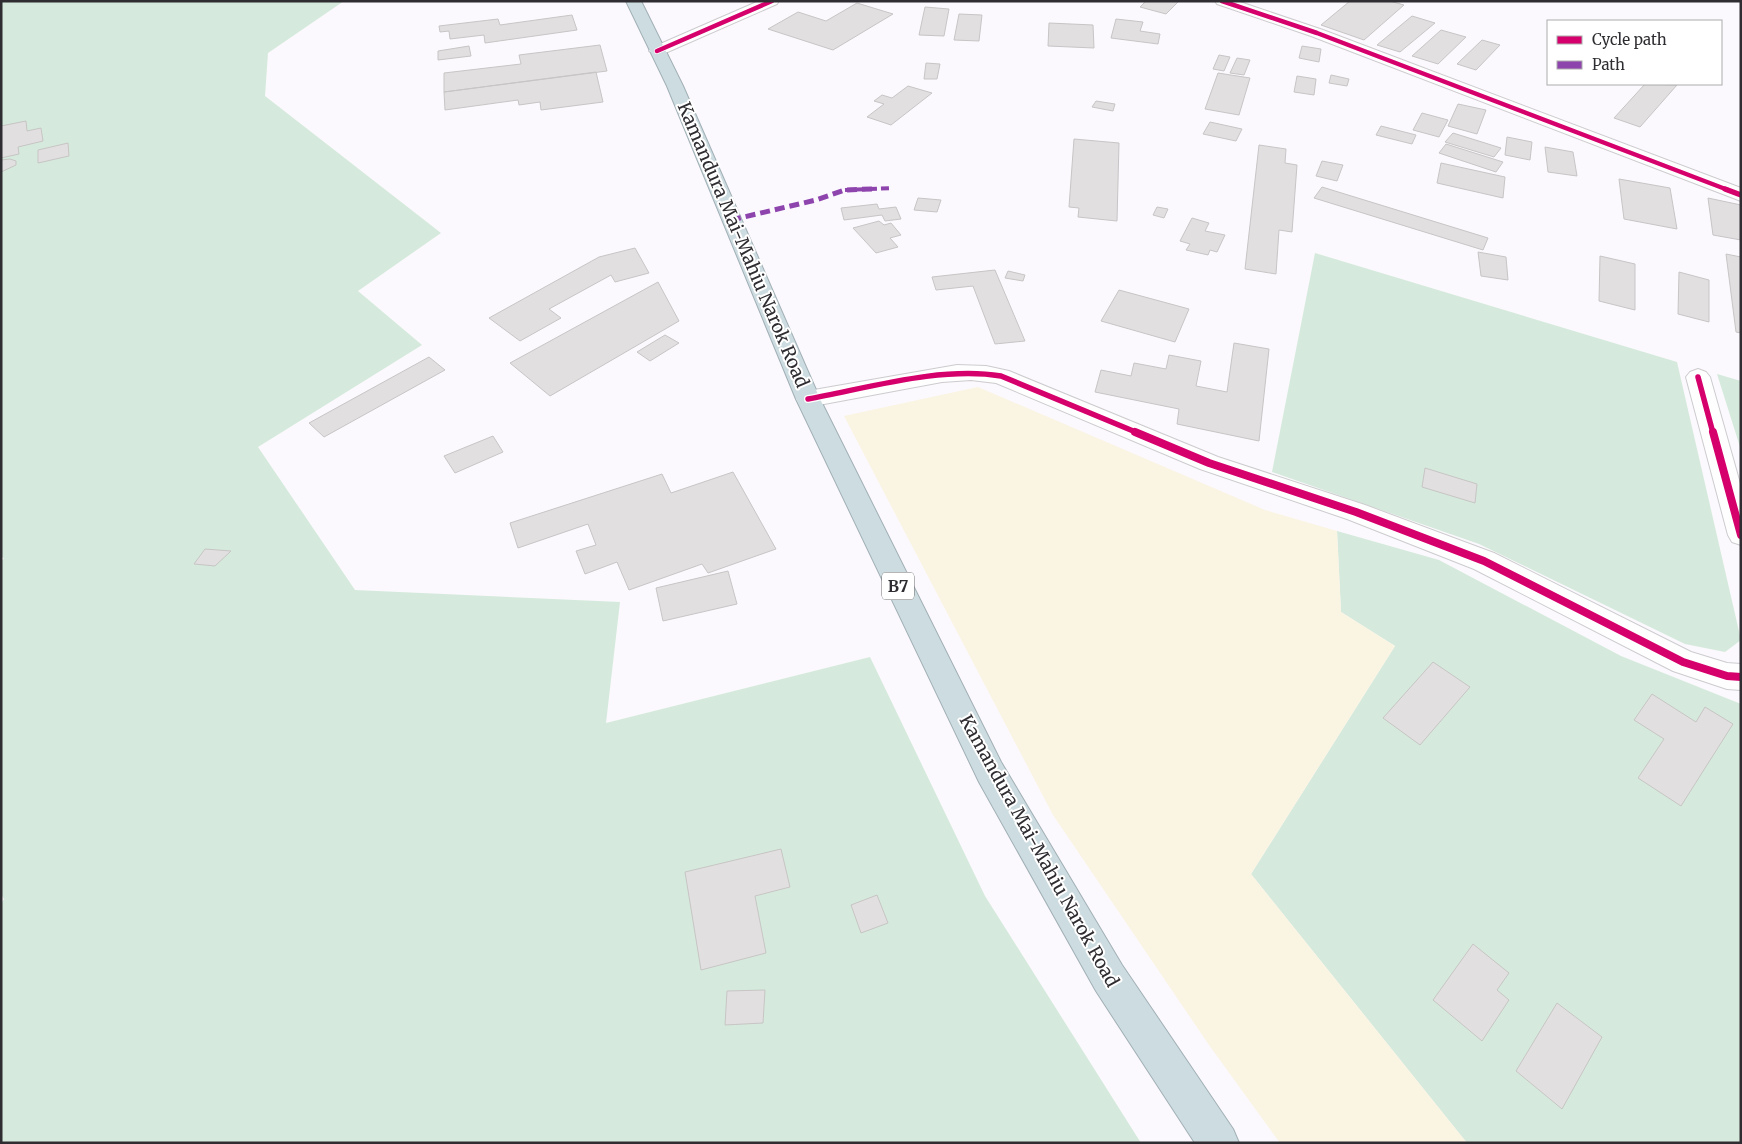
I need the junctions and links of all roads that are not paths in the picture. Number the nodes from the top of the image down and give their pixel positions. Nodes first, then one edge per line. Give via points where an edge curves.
1 (633, 1) edge
2 (1222, 1) edge
3 (766, 2) edge
4 (657, 51) junction
5 (1741, 195) edge
6 (1698, 377) dead end
7 (808, 399) junction
8 (1741, 536) edge
9 (1741, 677) edge
10 (1219, 1143) edge

1 - 4 highway, Kamandura Mai-Mahiu Narok Road / B7
2 - 5 street via 1373,54
3 - 4 street
4 - 7 highway, Kamandura Mai-Mahiu Narok Road / B7 via 675,86
6 - 8 street
7 - 9 street via 963,371 1001,376 1208,463 1356,512 1484,562 1683,662 1727,676
7 - 10 highway, Kamandura Mai-Mahiu Narok Road / B7 via 990,772 1109,978

